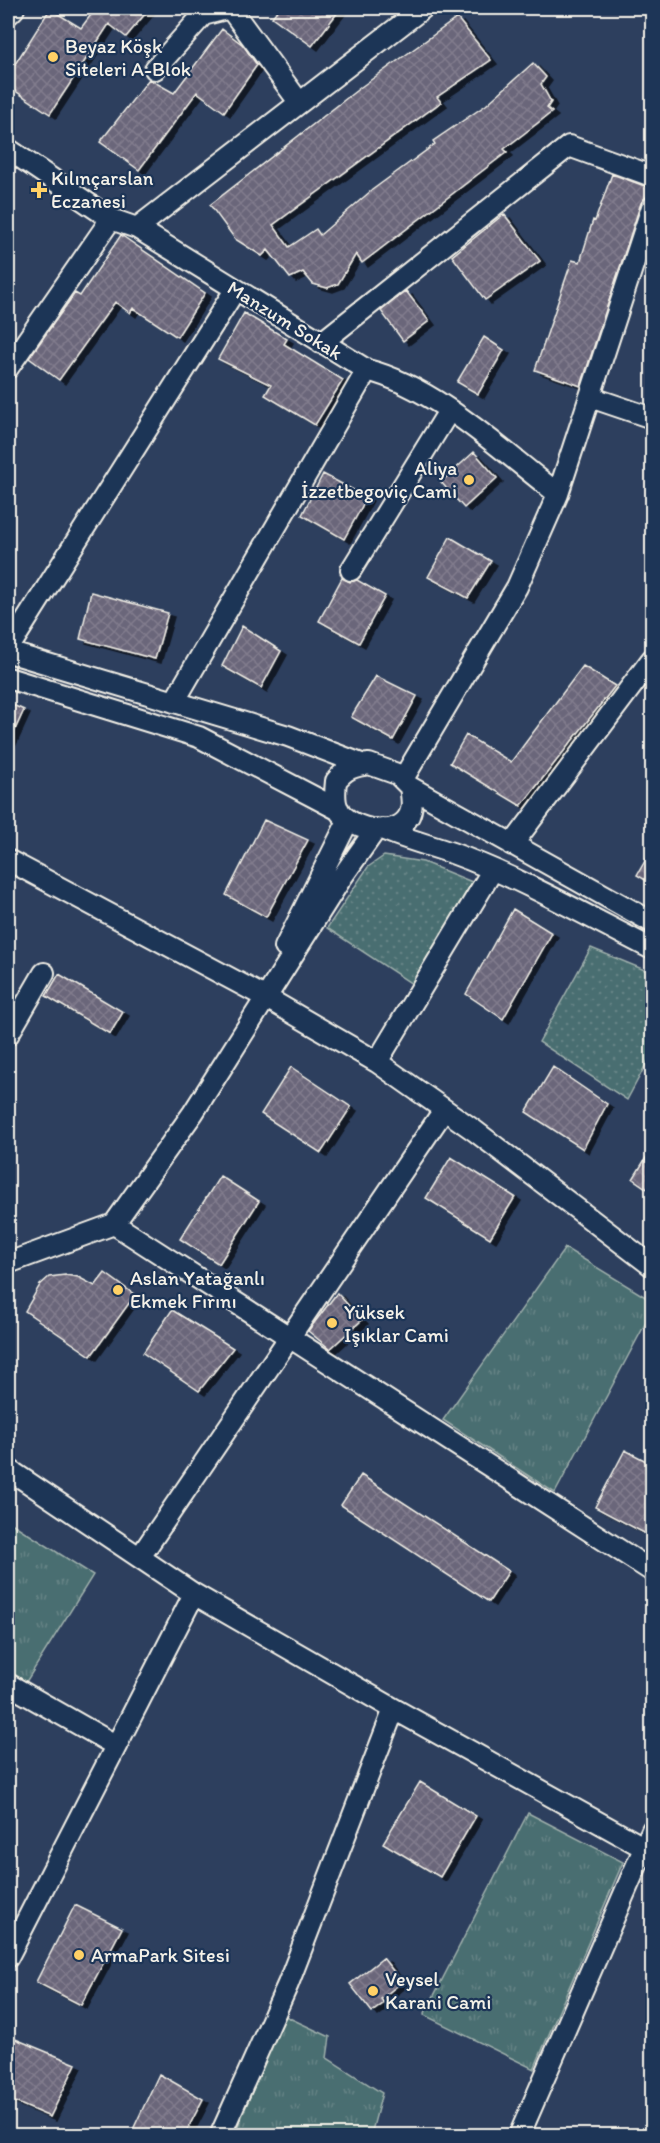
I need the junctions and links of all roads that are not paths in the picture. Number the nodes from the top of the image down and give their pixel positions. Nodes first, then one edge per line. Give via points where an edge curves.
1 (12, 8) edge
2 (230, 8) edge
3 (423, 8) edge
4 (8, 12) edge
5 (155, 69) dead end
6 (299, 102) junction
7 (8, 150) edge
8 (652, 176) edge
9 (652, 207) edge
10 (111, 219) junction
11 (137, 228) junction
12 (236, 290) junction
13 (321, 343) junction
14 (8, 368) edge
15 (367, 370) junction
16 (590, 397) junction
17 (449, 411) junction
18 (652, 418) edge
19 (558, 494) junction
20 (351, 570) dead end
21 (8, 650) edge
22 (652, 659) edge
23 (8, 678) edge
24 (174, 702) junction
25 (364, 765) junction
26 (407, 783) junction
27 (344, 815) junction
28 (379, 829) junction
29 (512, 845) junction
30 (8, 860) edge
31 (492, 871) junction
32 (652, 922) edge
33 (652, 949) edge
34 (44, 973) dead end
35 (265, 997) junction
36 (8, 1035) edge
37 (378, 1062) junction
38 (444, 1110) junction
39 (114, 1224) junction
40 (8, 1263) edge
41 (652, 1266) edge
42 (289, 1338) junction
43 (8, 1469) edge
44 (141, 1557) junction
45 (652, 1571) edge
46 (194, 1594) junction
47 (8, 1684) edge
48 (394, 1709) junction
49 (115, 1745) junction
50 (650, 1843) edge
51 (8, 1957) edge
52 (220, 2136) edge
53 (519, 2136) edge

1 - 4 main road
2 - 5 street via 203,15
2 - 6 street
3 - 6 street
6 - 11 street
7 - 10 street, Manzum Sokak
8 - 13 street via 569,147
9 - 16 street
10 - 11 street, Manzum Sokak
10 - 14 street
11 - 12 street, Manzum Sokak
12 - 13 street, Manzum Sokak
12 - 21 street
13 - 15 street, Manzum Sokak
15 - 17 street, Manzum Sokak via 391,376
15 - 24 street
16 - 18 street
16 - 19 street
17 - 19 street, Manzum Sokak
17 - 20 street
19 - 26 street via 517,587
21 - 24 street
22 - 29 street
23 - 27 street via 199,737
24 - 25 street via 288,736
25 - 26 street via 385,768
25 - 27 street via 343,772 336,782 335,794
26 - 28 street via 411,810 406,821 397,827
26 - 29 street
27 - 28 street via 365,828
27 - 35 street
28 - 31 street
28 - 35 street via 342,878
29 - 32 street
30 - 35 street
31 - 33 street
31 - 37 street
34 - 36 street
35 - 37 street
35 - 39 street via 193,1113
37 - 38 street
38 - 41 street
38 - 42 street
39 - 40 street
39 - 42 street
42 - 44 street
42 - 45 street
43 - 44 street
44 - 46 street
46 - 48 street
46 - 49 street
47 - 49 street
48 - 50 street
48 - 52 street via 288,1984
49 - 51 street
50 - 53 street

